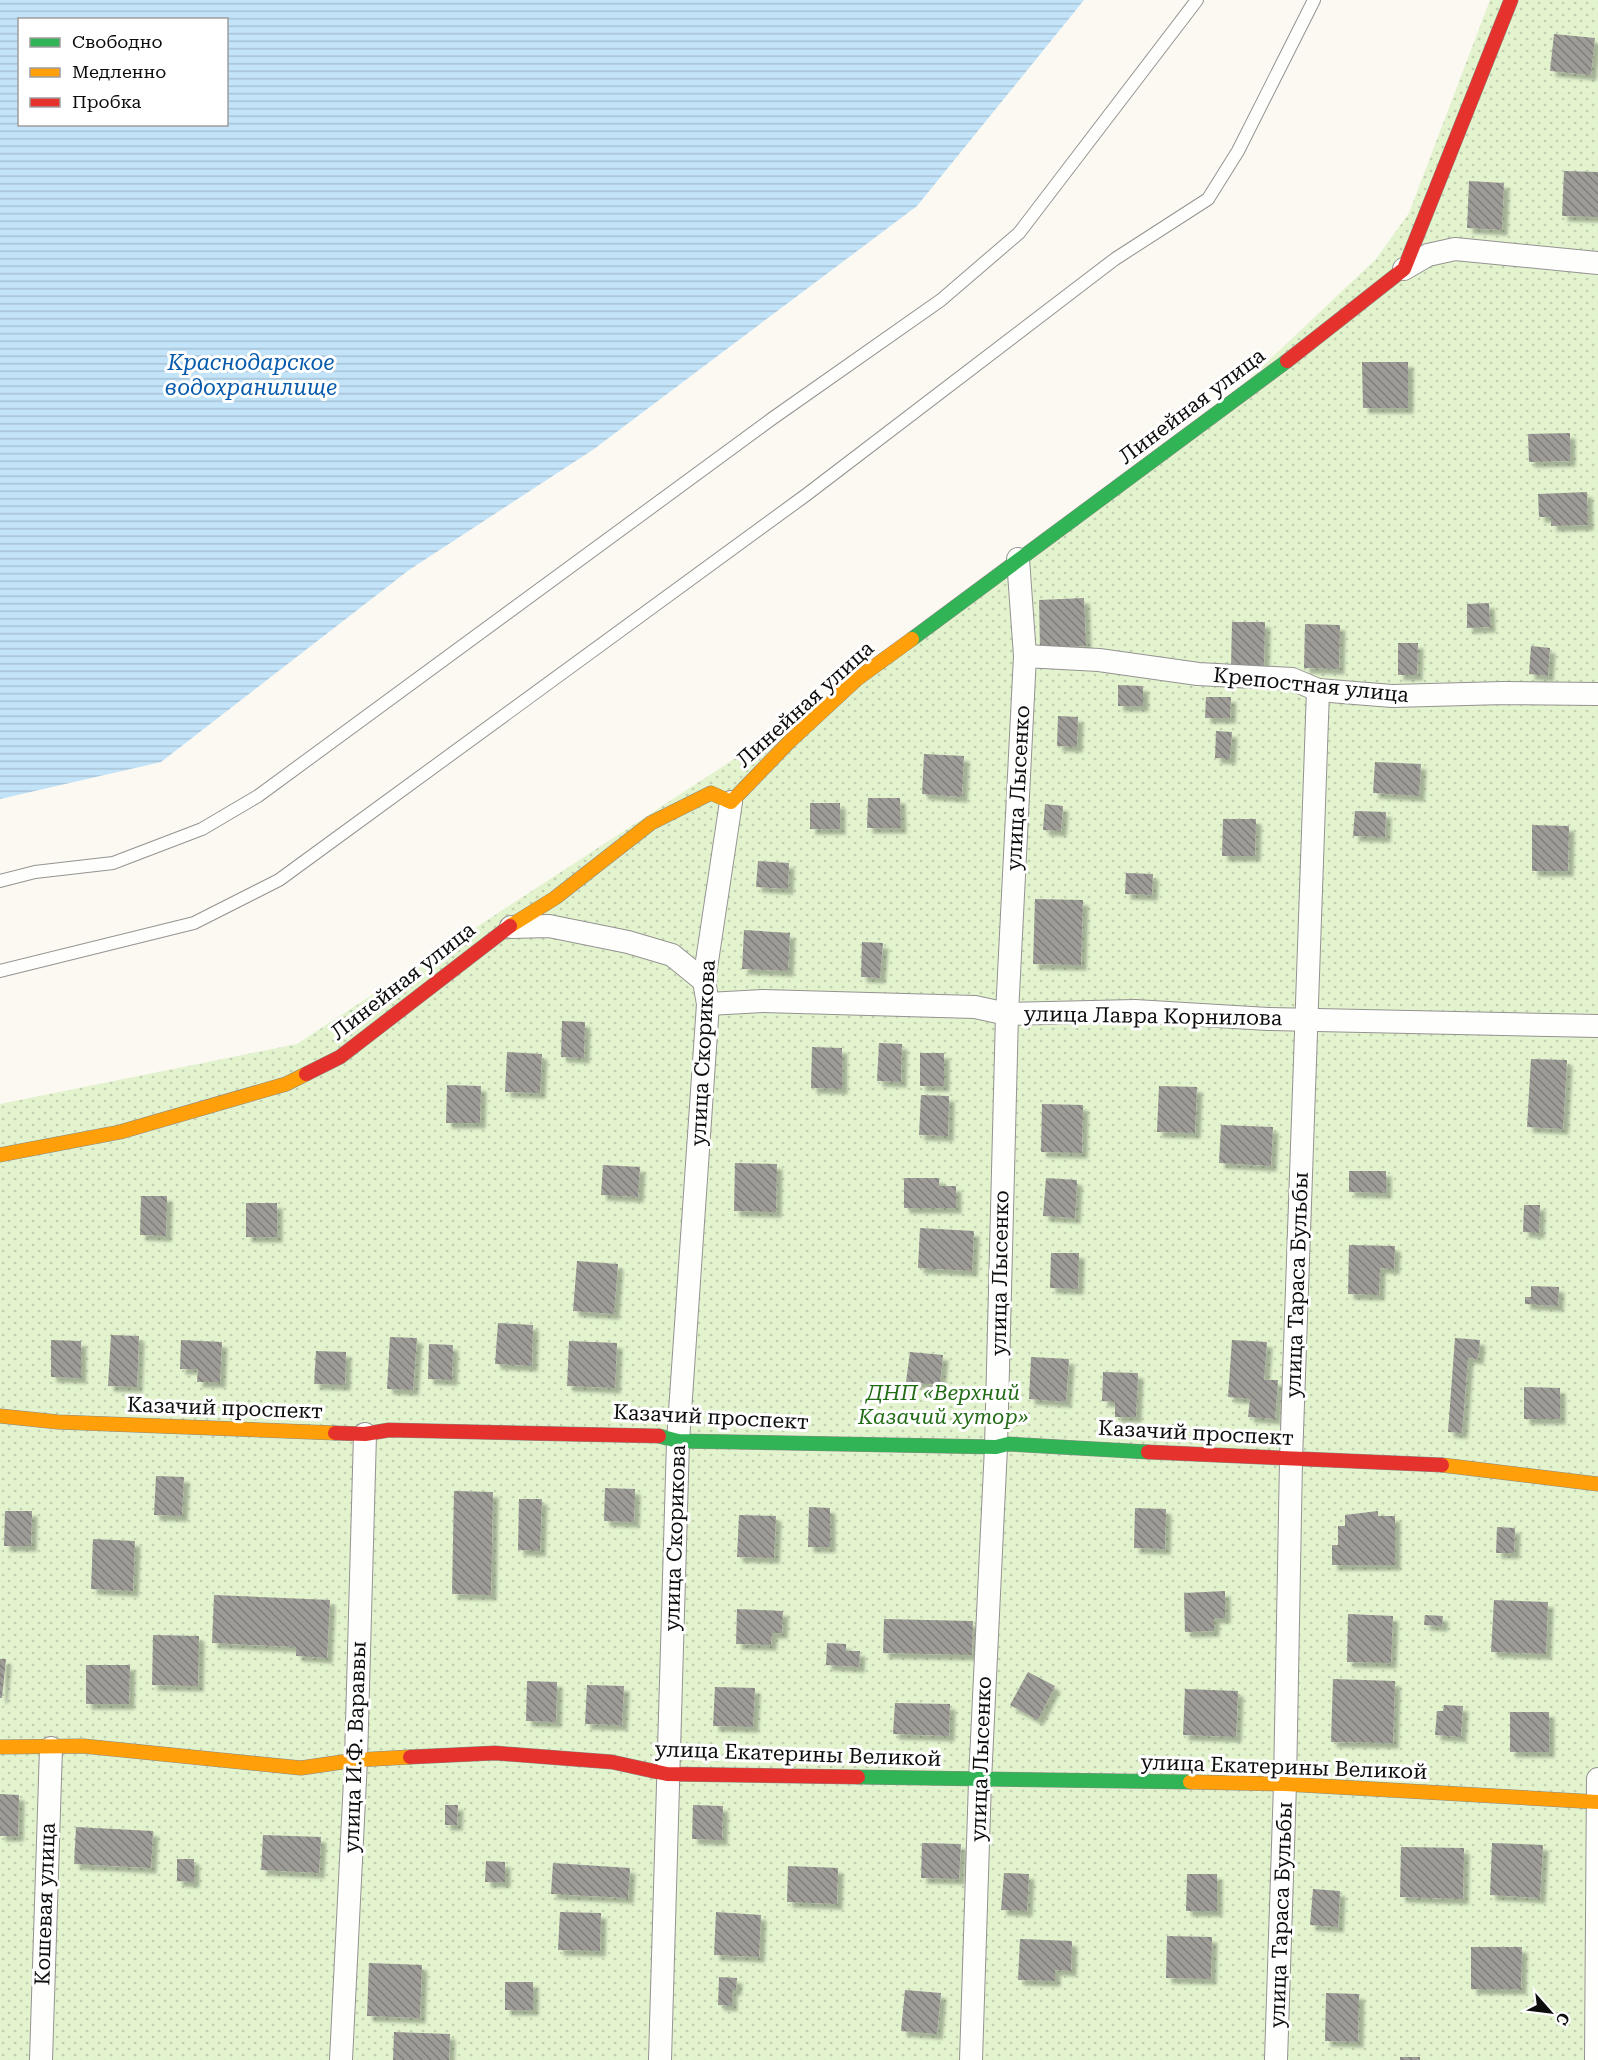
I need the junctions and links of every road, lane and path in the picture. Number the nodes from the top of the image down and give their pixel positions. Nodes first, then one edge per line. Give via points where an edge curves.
1 (1197, 0) edge
2 (1314, 0) edge
3 (1511, 0) edge
4 (1598, 263) edge
5 (1404, 268) junction
6 (1018, 559) junction
7 (1025, 656) junction
8 (1317, 690) junction
9 (1598, 694) edge
10 (731, 802) junction
11 (0, 881) edge
12 (507, 927) junction
13 (0, 971) edge
14 (704, 981) junction
15 (708, 1004) junction
16 (1007, 1014) junction
17 (1306, 1018) junction
18 (1598, 1026) edge
19 (0, 1155) edge
20 (0, 1416) edge
21 (364, 1434) junction
22 (678, 1441) junction
23 (996, 1447) junction
24 (1291, 1460) junction
25 (1598, 1484) edge
26 (0, 1748) edge
27 (51, 1748) junction
28 (356, 1760) junction
29 (667, 1774) junction
30 (1598, 1779) edge
31 (980, 1781) junction
32 (1285, 1784) junction
33 (1597, 1802) edge
34 (41, 2060) edge
35 (341, 2060) edge
36 (660, 2060) edge
37 (971, 2060) edge
38 (1276, 2060) edge
39 (1596, 2060) edge

1 - 11 lane via 1019,233 941,300 755,431 258,796 202,829 113,863 35,872
2 - 13 lane via 1238,151 1208,199 1115,259 806,495 279,880 195,923
3 - 5 street, Линейная улица
4 - 5 street via 1455,249 1428,255
5 - 6 street, Линейная улица via 1199,428
6 - 7 street, улица Лысенко
6 - 10 street, Линейная улица via 857,679
7 - 8 street, Крепостная улица via 1099,660 1198,674 1292,678
7 - 16 street, улица Лысенко
8 - 9 street, Крепостная улица via 1392,696
8 - 17 street, улица Тараса Бульбы
10 - 12 street, Линейная улица via 711,793 651,823 555,898
10 - 14 street, улица Скорикова
12 - 14 street via 549,926 628,942 672,955
12 - 19 street, Линейная улица via 340,1057 286,1084 120,1132
14 - 15 street, улица Скорикова
15 - 16 street, улица Лавра Корнилова via 763,1001 975,1007
15 - 22 street, улица Скорикова
16 - 17 street, улица Лавра Корнилова via 1135,1011
16 - 23 street, улица Лысенко
17 - 18 street, улица Лавра Корнилова
17 - 24 street, улица Тараса Бульбы
20 - 21 street, Казачий проспект via 69,1423
21 - 22 street, Казачий проспект via 389,1430 652,1434
21 - 28 street, улица И.Ф. Вараввы
22 - 23 street, Казачий проспект
22 - 29 street, улица Скорикова
23 - 24 street, Казачий проспект via 1008,1444
23 - 31 street, улица Лысенко
24 - 25 street, Казачий проспект via 1447,1465
24 - 32 street, улица Тараса Бульбы
26 - 27 street, улица Екатерины Великой
27 - 28 street, улица Екатерины Великой via 83,1746 301,1768
27 - 34 street, Кошевая улица
28 - 29 street, улица Екатерины Великой via 495,1753 612,1762
28 - 35 street, улица И.Ф. Вараввы
29 - 31 street, улица Екатерины Великой
29 - 36 street, улица Скорикова
30 - 33 street
31 - 32 street, улица Екатерины Великой
31 - 37 street, улица Лысенко
32 - 33 street, улица Екатерины Великой
32 - 38 street, улица Тараса Бульбы
33 - 39 street

